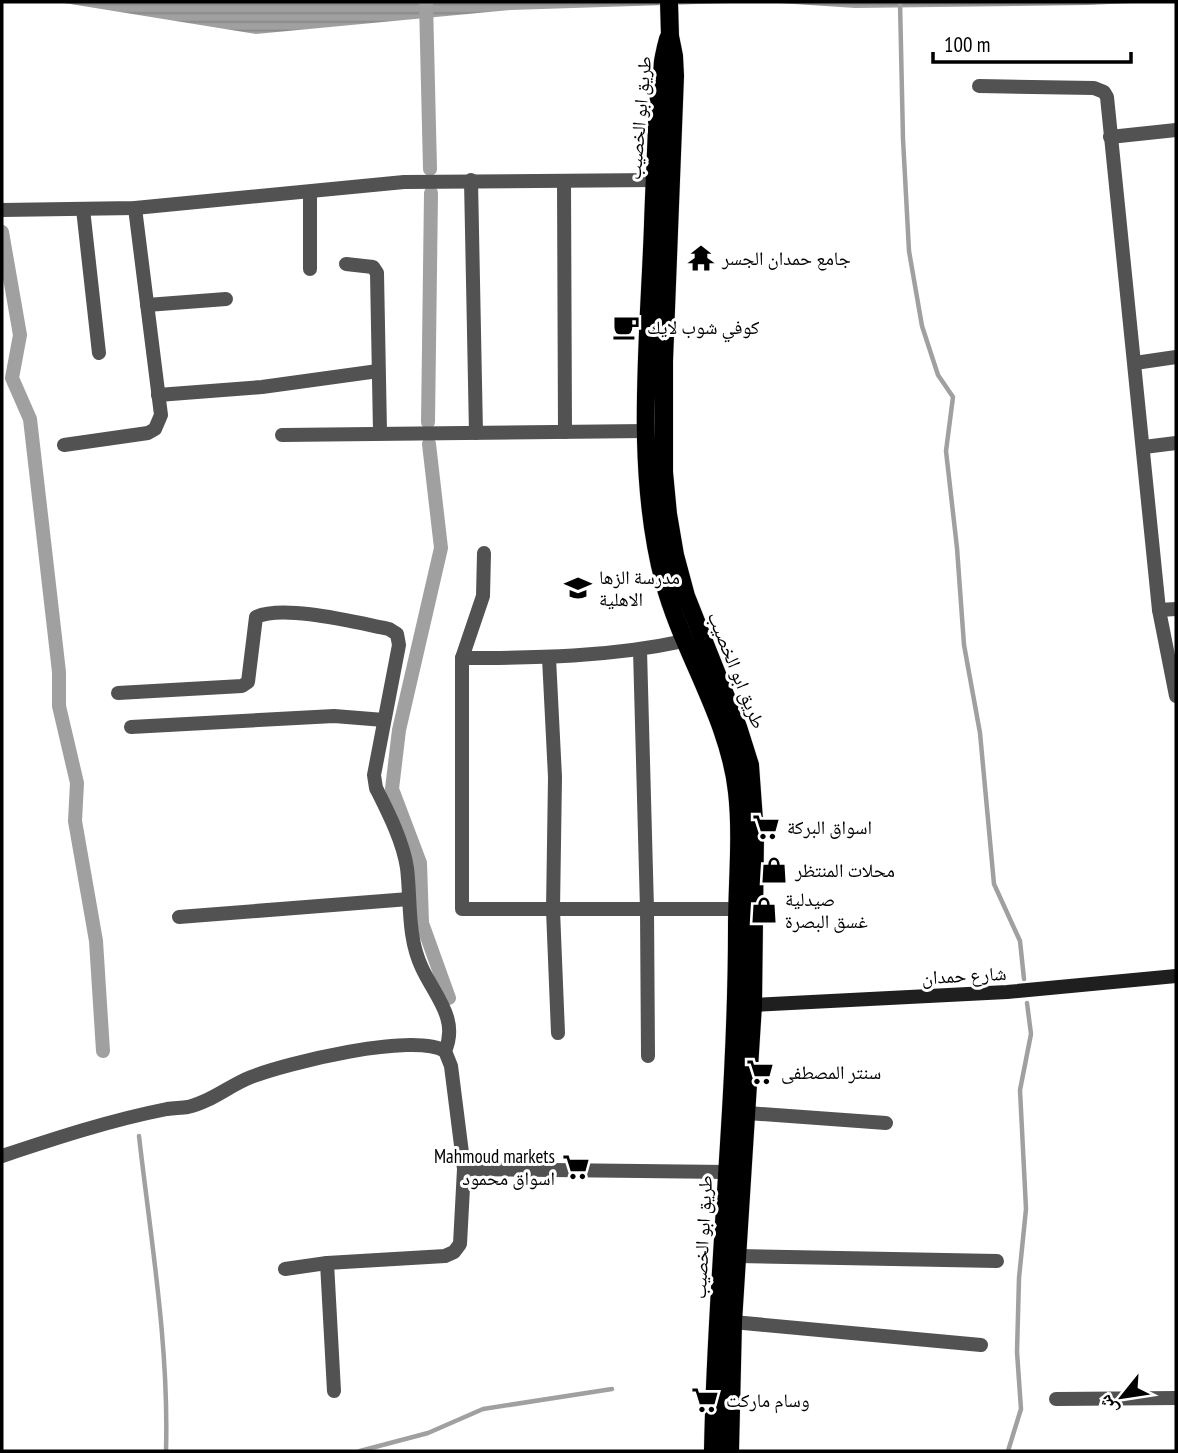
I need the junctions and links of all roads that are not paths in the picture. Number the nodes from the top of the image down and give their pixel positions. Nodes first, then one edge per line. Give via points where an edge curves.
1 (669, 2) edge
2 (670, 36) junction
3 (979, 86) dead end
4 (1176, 131) edge
5 (1110, 137) junction
6 (471, 180) junction
7 (654, 180) junction
8 (564, 181) junction
9 (310, 191) junction
10 (135, 208) junction
11 (83, 209) junction
12 (2, 210) edge
13 (346, 264) dead end
14 (310, 269) dead end
15 (226, 299) dead end
16 (147, 305) junction
17 (99, 353) dead end
18 (1176, 357) edge
19 (656, 361) junction
20 (1135, 363) junction
21 (378, 371) junction
22 (158, 395) junction
23 (646, 431) junction
24 (380, 432) junction
25 (565, 432) junction
26 (476, 433) junction
27 (282, 435) dead end
28 (1176, 443) edge
29 (64, 445) dead end
30 (1144, 447) junction
31 (484, 553) dead end
32 (1176, 609) edge
33 (1159, 610) junction
34 (684, 641) junction
35 (640, 650) junction
36 (462, 658) junction
37 (550, 658) junction
38 (118, 693) dead end
39 (1176, 696) edge
40 (384, 720) junction
41 (131, 727) dead end
42 (409, 899) junction
43 (647, 909) junction
44 (737, 909) junction
45 (553, 910) junction
46 (179, 917) dead end
47 (1176, 976) edge
48 (753, 1005) junction
49 (558, 1033) dead end
50 (445, 1051) junction
51 (648, 1056) dead end
52 (747, 1113) junction
53 (886, 1123) dead end
54 (2, 1156) edge
55 (464, 1169) junction
56 (727, 1172) junction
57 (738, 1256) junction
58 (997, 1261) dead end
59 (327, 1263) junction
60 (285, 1269) dead end
61 (733, 1322) junction
62 (981, 1345) dead end
63 (334, 1391) dead end
64 (1176, 1398) edge
65 (1056, 1399) dead end
66 (713, 1451) edge
67 (730, 1451) edge

1 - 2 main road
2 - 7 main road, طريق ابو الخصيب via 660,76
2 - 19 main road, طريق ابو الخصيب via 675,76
3 - 5 street via 1099,89 1107,97
4 - 5 street
5 - 20 street
6 - 8 street
6 - 9 street
6 - 26 street
7 - 8 street
7 - 19 main road, طريق ابو الخصيب
8 - 25 street
9 - 10 street
9 - 14 street
10 - 11 street
10 - 16 street
11 - 12 street
11 - 17 street
13 - 21 street via 373,267 377,273
15 - 16 street
16 - 22 street
18 - 20 street
19 - 23 main road, طريق ابو الخصيب
19 - 48 main road, طريق ابو الخصيب via 675,555 692,615 750,765 755,834
20 - 30 street
21 - 22 street
21 - 24 street
22 - 29 street via 161,415 148,433
23 - 25 street
23 - 34 main road, طريق ابو الخصيب via 656,547
24 - 26 street
24 - 27 street
25 - 26 street
28 - 30 street
30 - 33 street
31 - 36 street via 483,596
32 - 33 street
33 - 39 street
34 - 35 street
34 - 44 main road, طريق ابو الخصيب via 726,741 735,775
35 - 37 street
35 - 43 street
36 - 37 street
36 - 45 street via 462,909
37 - 45 street via 555,777
38 - 40 street via 242,686 248,682 256,617 306,614 397,634 399,645
40 - 41 street via 334,716
40 - 42 street via 374,775 407,866
42 - 46 street
42 - 50 street via 421,966 451,1028
43 - 44 street
43 - 45 street
43 - 51 street
44 - 56 main road, طريق ابو الخصيب
45 - 49 street
47 - 48 main road, شارع حمدان via 1006,992
48 - 52 main road, طريق ابو الخصيب
50 - 54 street via 431,1045 385,1046 270,1070 188,1107 150,1113
50 - 55 street via 451,1066
52 - 53 street
52 - 57 main road, طريق ابو الخصيب
55 - 56 street
55 - 59 street via 460,1244 454,1252
56 - 66 main road, طريق ابو الخصيب
57 - 58 street
57 - 61 main road, طريق ابو الخصيب
59 - 60 street
59 - 63 street
61 - 62 street
61 - 67 main road, طريق ابو الخصيب
64 - 65 street

